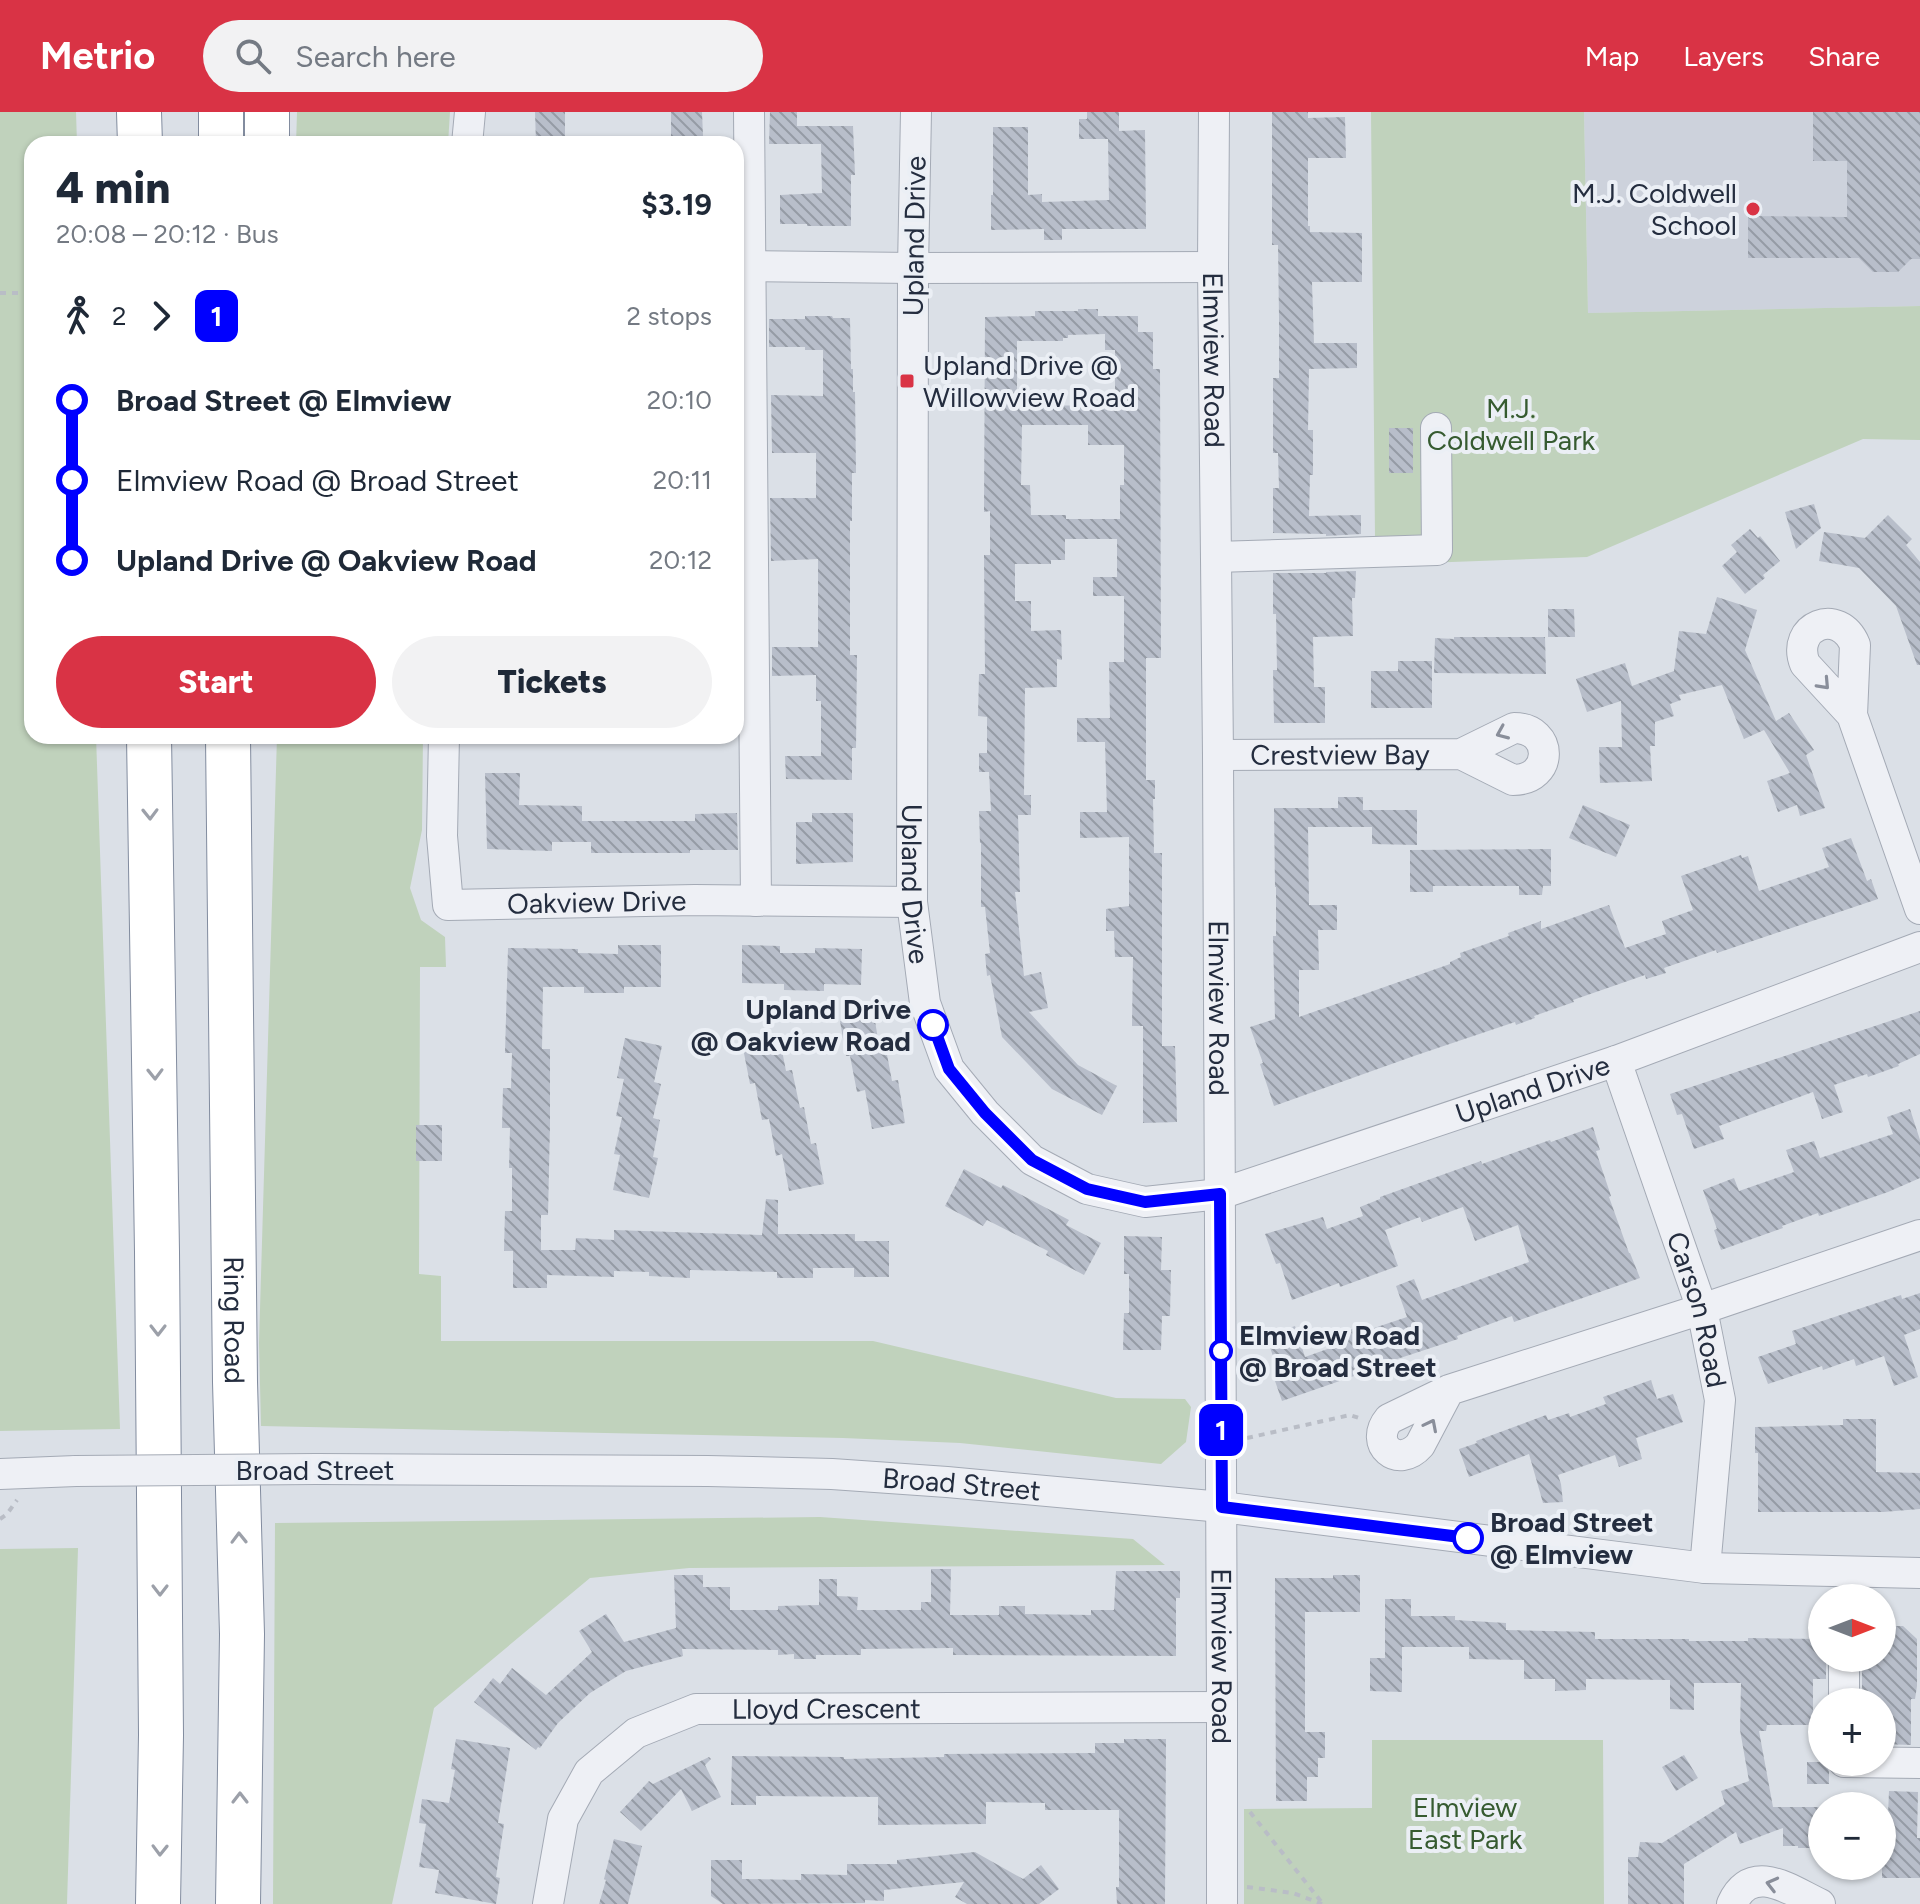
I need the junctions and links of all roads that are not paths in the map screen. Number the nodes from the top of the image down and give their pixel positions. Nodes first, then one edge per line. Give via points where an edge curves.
1 (139, 112) edge
2 (221, 112) edge
3 (267, 112) edge
4 (470, 112) edge
5 (749, 112) edge
6 (916, 112) edge
7 (1214, 112) edge
8 (140, 136) edge
9 (221, 136) edge
10 (267, 136) edge
11 (468, 136) edge
12 (744, 240) edge
13 (744, 266) edge
14 (1213, 267) junction
15 (913, 268) junction
16 (744, 315) edge
17 (1436, 428) dead end
18 (1216, 557) junction
19 (1852, 715) dead end
20 (149, 744) edge
21 (228, 744) edge
22 (252, 744) edge
23 (444, 744) edge
24 (1461, 754) dead end
25 (1218, 755) junction
26 (756, 901) junction
27 (912, 902) junction
28 (1920, 909) edge
29 (1920, 947) edge
30 (1616, 1061) junction
31 (1220, 1194) junction
32 (1920, 1235) edge
33 (1702, 1309) junction
34 (235, 1382) junction
35 (1449, 1390) junction
36 (0, 1474) edge
37 (1222, 1507) junction
38 (1705, 1568) junction
39 (1920, 1573) edge
40 (1836, 1584) edge
41 (1850, 1584) edge
42 (1222, 1707) junction
43 (1896, 1763) edge
44 (1920, 1763) edge
45 (1222, 1895) edge
46 (158, 1904) edge
47 (238, 1904) edge
48 (548, 1904) edge
49 (1732, 1904) edge
50 (1820, 1904) edge

1 - 8 highway
2 - 9 highway
3 - 10 highway
4 - 11 street
5 - 12 street
6 - 15 street, Upland Drive
7 - 14 street, Elmview Road
13 - 15 street
14 - 15 street
14 - 18 street, Elmview Road
15 - 27 street, Upland Drive
16 - 26 street
17 - 18 street via 1437,550
18 - 25 street, Elmview Road
19 - 28 street
20 -> 46 highway via 161,1641
21 - 34 highway, Ring Road
22 - 34 highway
23 - 26 street, Oakview Drive via 442,836 448,905
24 - 25 street, Crestview Bay
25 - 31 street, Elmview Road
26 - 27 street, Oakview Drive
27 - 31 street, Upland Drive via 925,1003 949,1069 1032,1160 1087,1189 1145,1202
29 - 30 street, Upland Drive
30 - 31 street, Upland Drive
30 - 33 street, Carson Road
31 - 37 street, Elmview Road
32 - 33 street
33 - 35 street
33 - 38 street, Carson Road via 1720,1400
47 -> 34 highway, Ring Road via 242,1634
35 -> 35 street via 1389,1419 1381,1433 1386,1448 1400,1456 1420,1445
36 - 37 street, Broad Street, bridge via 316,1469 832,1474
37 - 38 street, Broad Street
37 - 42 street, Elmview Road
38 - 40 street, Broad Street
39 - 41 street, Broad Street
42 - 45 street, Elmview Road
42 - 48 street, Lloyd Crescent via 696,1709 636,1733 589,1772 563,1819
43 - 44 street
50 -> 49 street via 1763,1880 1744,1887

